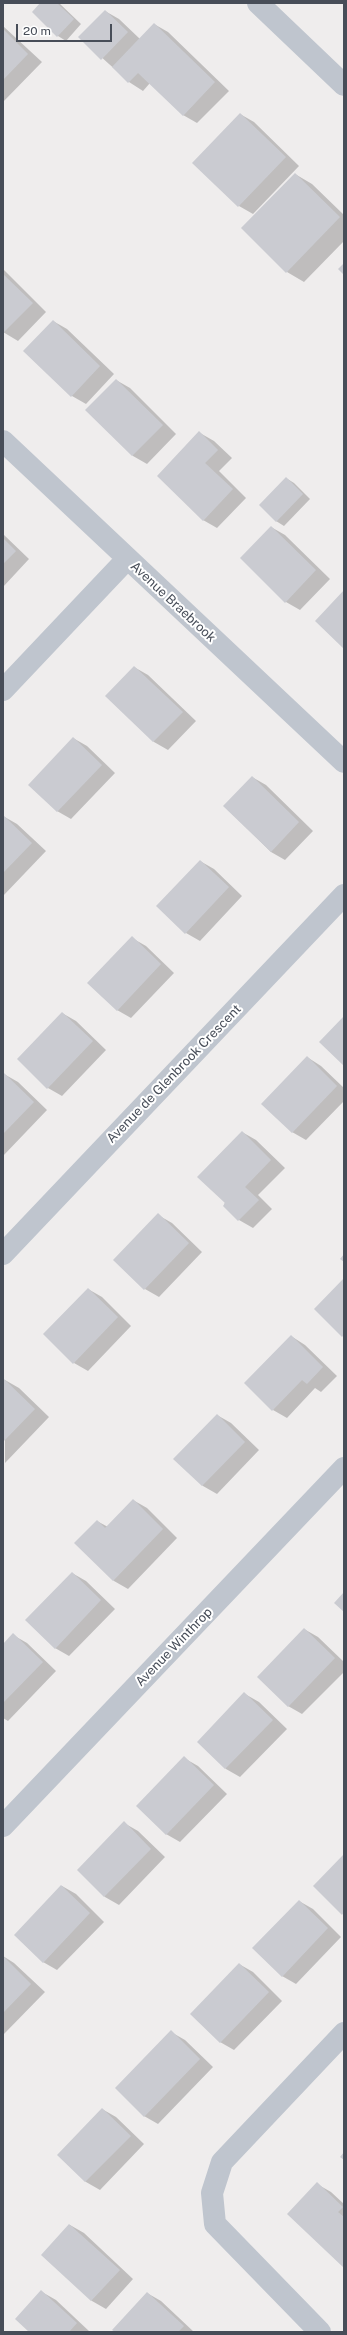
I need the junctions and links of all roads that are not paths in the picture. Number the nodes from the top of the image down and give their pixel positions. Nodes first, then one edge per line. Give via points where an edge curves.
1 (258, 3) edge
2 (344, 85) edge
3 (3, 441) edge
4 (127, 559) junction
5 (3, 690) edge
6 (344, 762) edge
7 (344, 895) edge
8 (3, 1254) edge
9 (344, 1468) edge
10 (3, 1826) edge
11 (344, 2033) edge
12 (320, 2332) edge

1 - 2 street
3 - 4 street, Avenue Braebrook
4 - 5 street
4 - 6 street, Avenue Braebrook
7 - 8 street, Avenue de Glenbrook Crescent
9 - 10 street, Avenue Winthrop
11 - 12 street via 222,2162 212,2193 215,2224

